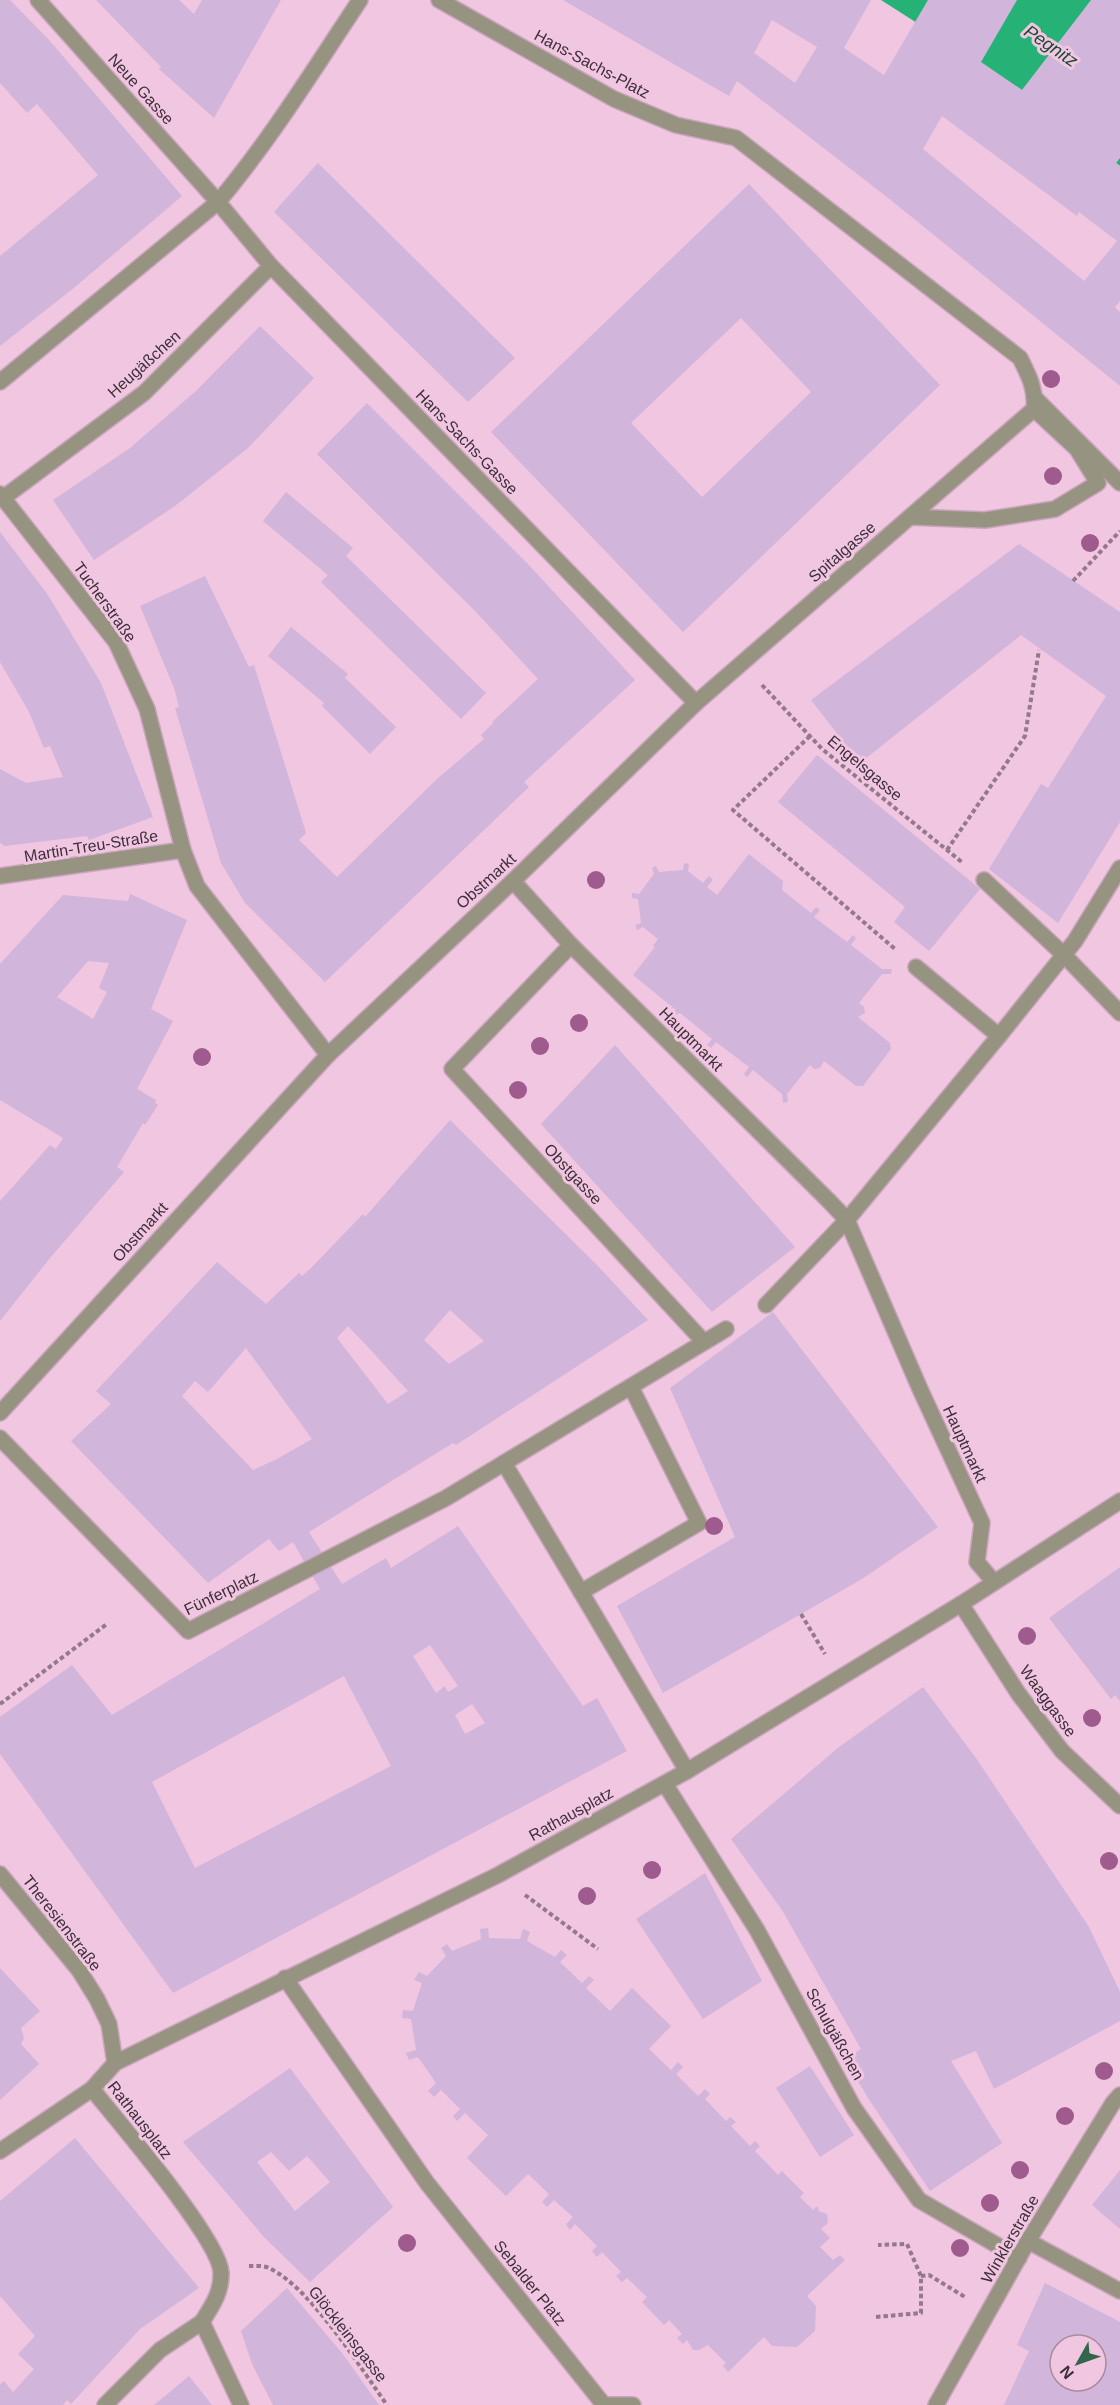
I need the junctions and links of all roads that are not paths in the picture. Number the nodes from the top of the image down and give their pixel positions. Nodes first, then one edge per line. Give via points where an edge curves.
1 (38, 0) edge
2 (360, 0) edge
3 (439, 0) edge
4 (218, 202) junction
5 (271, 266) junction
6 (0, 382) edge
7 (1035, 404) junction
8 (1120, 483) edge
9 (2, 496) edge
10 (910, 517) junction
11 (696, 704) junction
12 (667, 731) joint
13 (183, 850) junction
14 (1120, 868) edge
15 (1, 879) edge
16 (984, 880) road end
17 (513, 881) junction
18 (571, 945) junction
19 (1064, 955) junction
20 (916, 967) road end
21 (1120, 1013) edge
22 (999, 1036) junction
23 (328, 1055) junction
24 (847, 1220) junction
25 (766, 1305) dead end
26 (726, 1329) dead end
27 (704, 1342) junction
28 (631, 1387) junction
29 (0, 1413) edge
30 (0, 1438) edge
31 (504, 1464) junction
32 (1120, 1501) edge
33 (994, 1582) junction
34 (581, 1592) junction
35 (961, 1604) junction
36 (687, 1771) junction
37 (664, 1784) junction
38 (1120, 1806) edge
39 (0, 1874) edge
40 (285, 1978) junction
41 (115, 2063) junction
42 (92, 2090) junction
43 (1120, 2095) edge
44 (0, 2151) edge
45 (1029, 2241) junction
46 (1019, 2258) junction
47 (1120, 2291) edge
48 (202, 2322) junction
49 (105, 2405) edge
50 (241, 2405) edge
51 (604, 2405) edge
52 (633, 2405) edge
53 (936, 2405) edge

1 - 4 street, Neue Gasse
2 - 4 street via 252,162
3 - 7 street, Hans-Sachs-Platz via 614,99 676,125 736,138 1020,358 1032,381
4 - 5 street, Hans-Sachs-Gasse
4 - 6 street
5 - 9 street, Heugäßchen via 144,393
5 - 11 street, Hans-Sachs-Gasse
7 - 8 street
7 - 10 street, Spitalgasse
7 - 10 street via 1077,448 1098,483 1055,509 985,520
9 - 13 street, Tucherstraße via 116,642 147,709
10 - 11 street, Spitalgasse
11 - 12 street, Spitalgasse
12 - 17 street, Obstmarkt
13 - 15 street, Martin-Treu-Straße
13 - 23 street via 197,886
14 - 19 street
16 - 19 street
17 - 18 street, Hauptmarkt
17 - 23 street, Obstmarkt
18 - 24 street, Hauptmarkt
18 - 27 street, Obstgasse via 452,1069
19 - 21 street
19 - 22 street
20 - 22 street
22 - 24 street
23 - 29 street, Obstmarkt
24 - 25 street
24 - 33 street, Hauptmarkt via 982,1523 977,1562
26 - 27 street
27 - 28 street
28 - 31 street
28 - 34 street via 699,1524
30 - 31 street, Fünferplatz via 188,1631
31 - 34 street
32 - 33 street
33 - 35 street
34 - 36 street
35 - 36 street
35 - 38 street, Waaggasse via 1018,1693 1062,1751
36 - 37 street, Rathausplatz
37 - 40 street, Rathausplatz via 498,1875
37 - 46 street, Schulgäßchen via 757,1930 854,2108 919,2200
39 - 41 street, Theresienstraße via 79,1970 97,1999 109,2024
40 - 41 street, Rathausplatz
40 - 51 street, Sebalder Platz via 427,2183
41 - 42 street, Rathausplatz
42 - 44 street
42 - 48 street, Rathausplatz via 206,2237 221,2271 218,2296
43 - 45 street, Winklerstraße
45 - 46 street, Winklerstraße
45 - 47 street
46 - 53 street, Winklerstraße
48 - 49 street via 160,2350
48 - 50 street
51 - 52 street, Sebalder Platz

